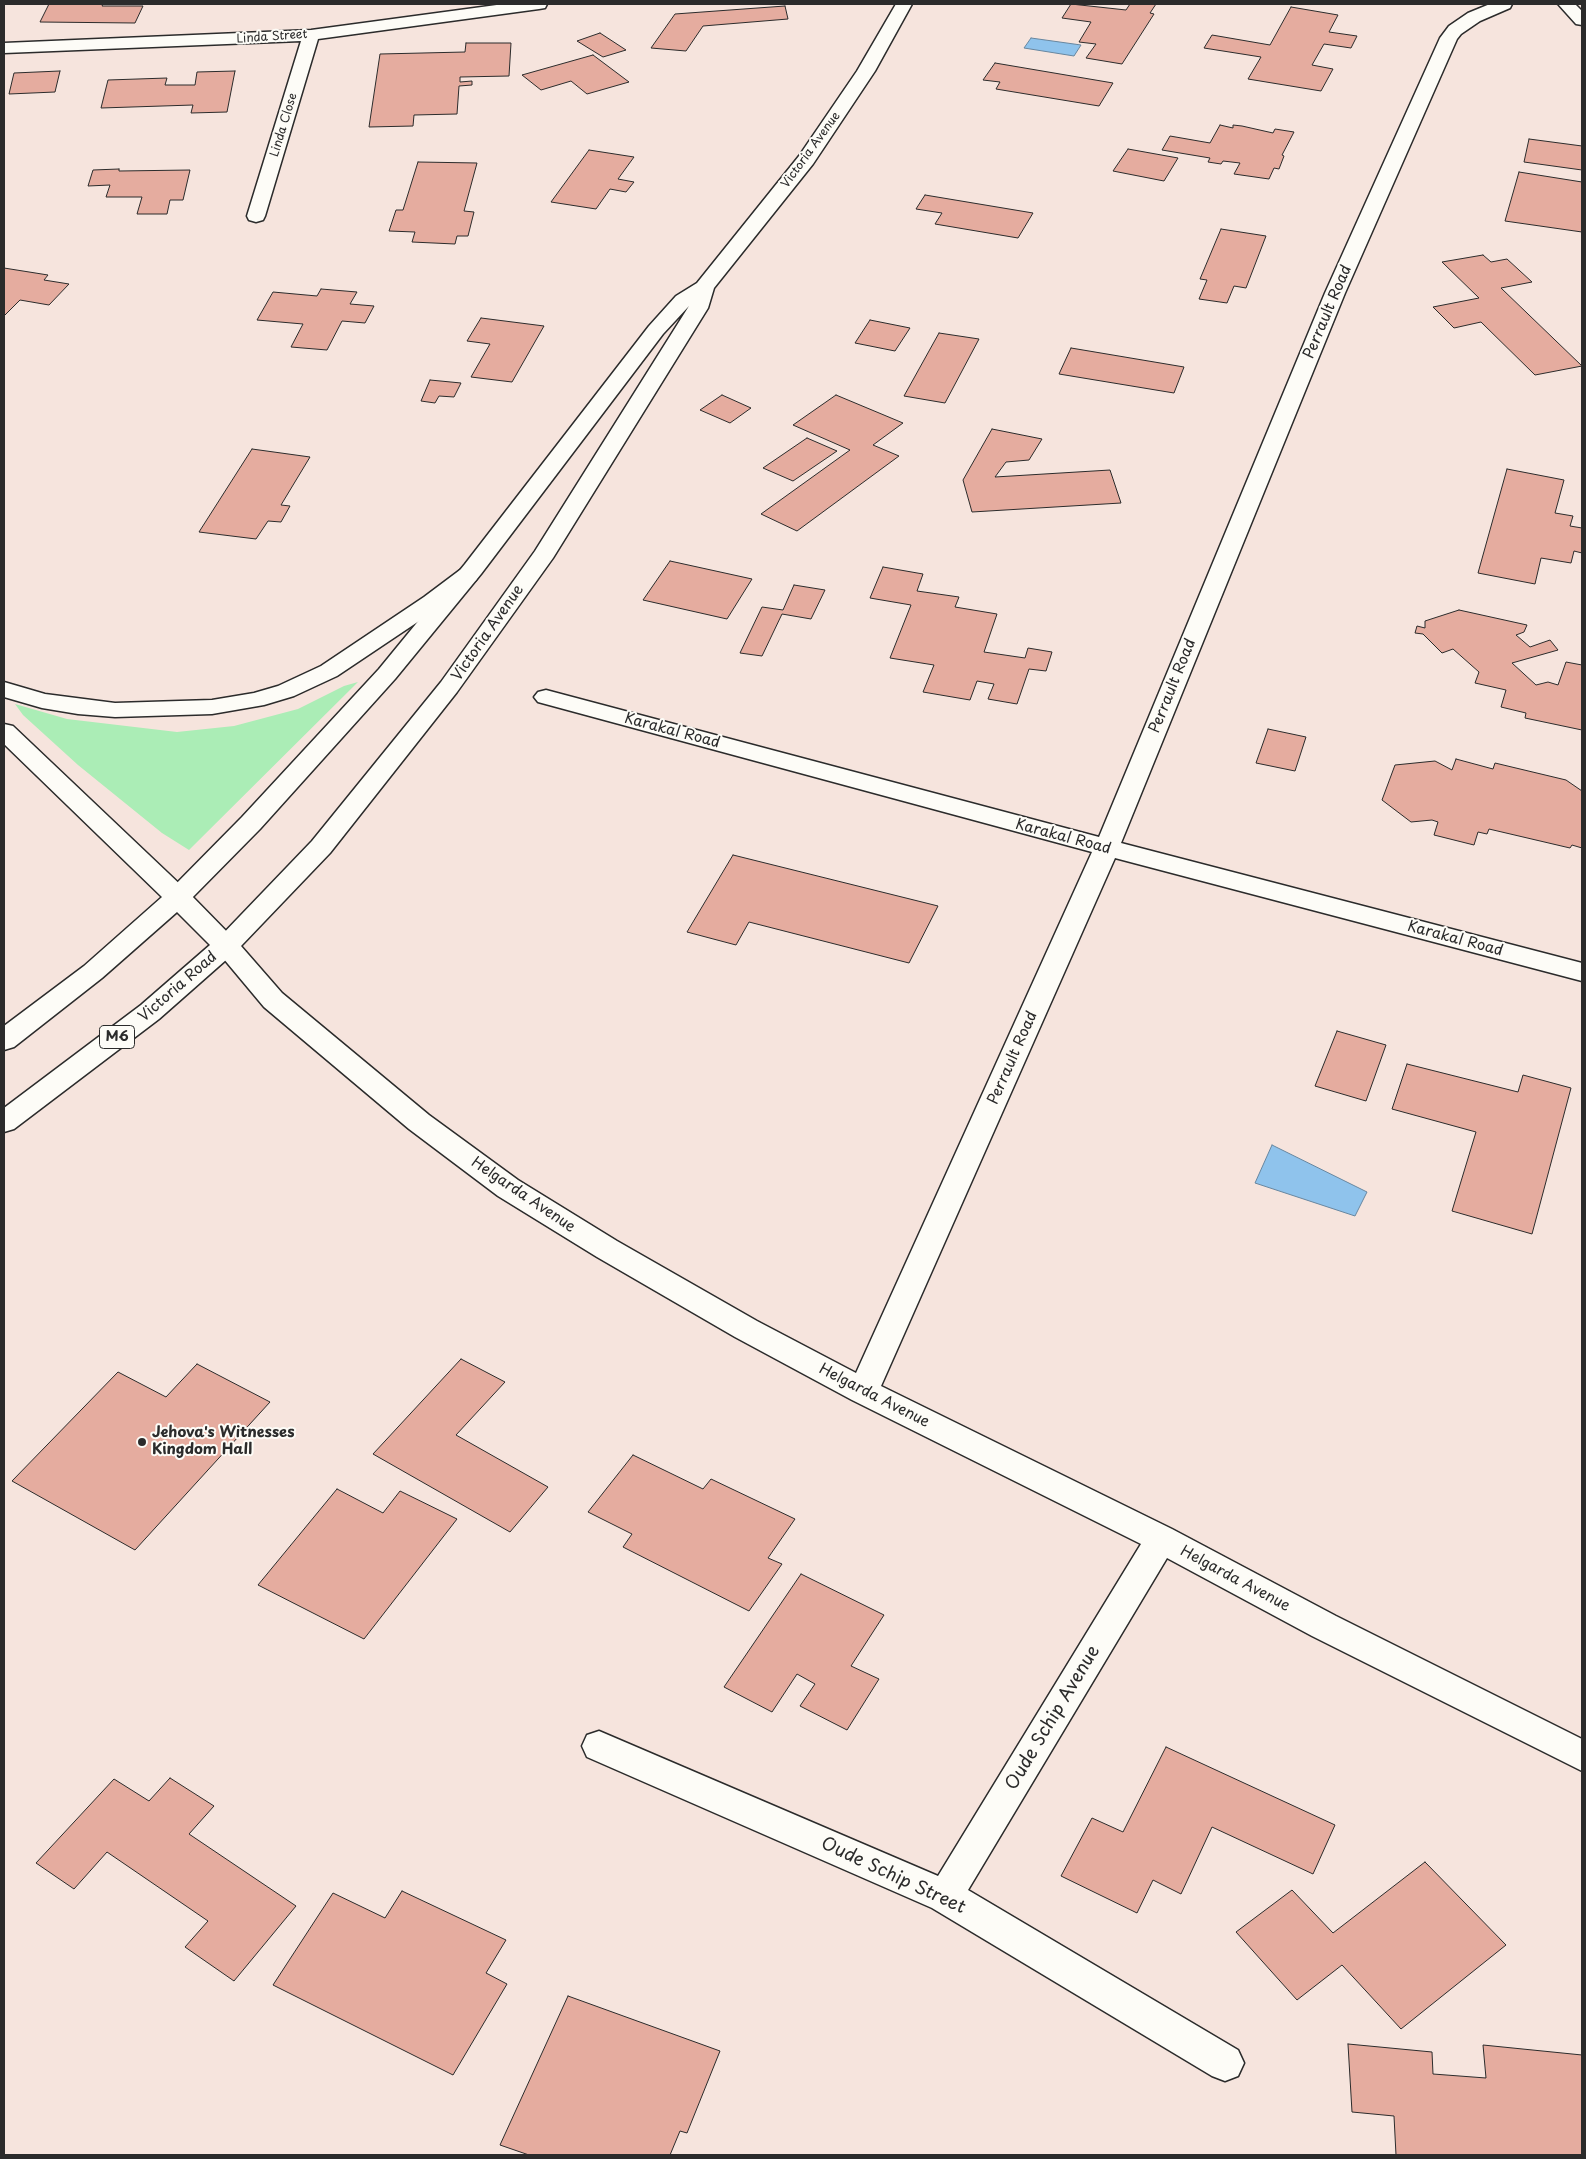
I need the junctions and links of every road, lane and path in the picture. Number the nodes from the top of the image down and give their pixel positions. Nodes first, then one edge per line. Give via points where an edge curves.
1 (539, 4) edge
2 (904, 4) edge
3 (1504, 4) edge
4 (1566, 4) edge
5 (1582, 20) edge
6 (311, 34) junction
7 (4, 48) edge
8 (256, 216) dead end
9 (704, 287) junction
10 (468, 575) junction
11 (4, 689) edge
12 (546, 697) dead end
13 (4, 730) edge
14 (1107, 848) junction
15 (178, 897) junction
16 (226, 946) junction
17 (1582, 972) edge
18 (4, 1040) edge
19 (4, 1122) edge
20 (863, 1391) junction
21 (1160, 1540) junction
22 (599, 1746) dead end
23 (1582, 1756) edge
24 (945, 1896) junction
25 (1225, 2063) dead end

1 - 6 street, Linda Street
2 - 9 street, Victoria Avenue via 866,71 806,160
3 - 14 street, Perrault Road via 1474,17 1449,38 1335,293
4 - 5 street
6 - 7 street, Linda Street
6 - 8 street, Linda Close
9 - 10 street, Victoria Avenue via 684,300 656,330
9 - 16 street, Victoria Avenue via 698,308 545,553 449,687 321,847
10 - 11 street via 329,671 286,691 256,700 170,710 116,710 42,701
10 - 15 street, Victoria Avenue via 381,681 251,824
12 - 14 street, Karakal Road
13 - 15 street, Victoria Road
14 - 17 street, Karakal Road
14 - 20 street, Perrault Road
15 - 16 street, Victoria Road
15 - 18 street via 93,972
16 - 19 street, Victoria Road / M6 via 150,1012
16 - 20 street, Helgarda Avenue via 273,1000 419,1122 508,1188 746,1329
20 - 21 street, Helgarda Avenue
21 - 23 street, Helgarda Avenue
21 - 24 street, Oude Schip Avenue
22 - 24 street, Oude Schip Street
24 - 25 street, Oude Schip Street

